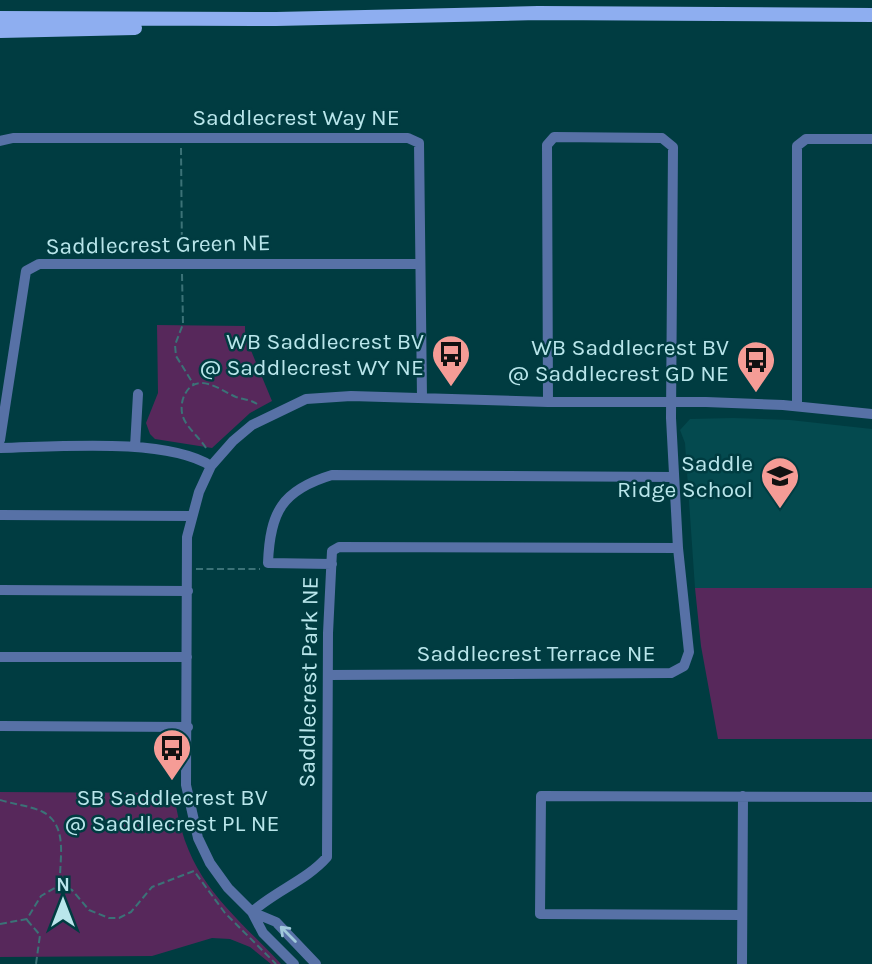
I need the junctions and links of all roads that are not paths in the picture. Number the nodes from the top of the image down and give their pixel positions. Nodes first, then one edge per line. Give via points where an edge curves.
1 (872, 15) edge
2 (0, 18) edge
3 (276, 19) junction
4 (0, 31) edge
5 (872, 139) edge
6 (0, 141) edge
7 (420, 264) junction
8 (138, 394) dead end
9 (422, 398) junction
10 (548, 402) junction
11 (671, 402) junction
12 (797, 406) junction
13 (872, 414) edge
14 (0, 440) edge
15 (135, 447) junction
16 (0, 448) edge
17 (211, 466) junction
18 (674, 477) junction
19 (0, 515) edge
20 (191, 516) junction
21 (678, 548) junction
22 (332, 564) junction
23 (0, 590) edge
24 (188, 591) junction
25 (0, 657) edge
26 (187, 657) junction
27 (329, 675) junction
28 (0, 726) edge
29 (188, 727) junction
30 (743, 796) junction
31 (872, 797) edge
32 (253, 912) junction
33 (742, 915) junction
34 (294, 964) edge
35 (316, 964) edge
36 (743, 964) edge

1 - 3 main road via 538,13
2 - 3 main road
3 - 4 main road via 228,25
5 - 12 street via 806,139 797,146
6 - 7 street, Saddlecrest Way NE via 408,138 419,143
7 - 9 street, Saddlecrest Way NE
7 - 14 street, Saddlecrest Green NE via 39,264 26,271
8 - 15 street
9 - 10 street
9 - 17 street via 306,399 252,425
10 - 11 street
10 - 11 street, Saddlecrest Terrace NE via 547,145 554,137 662,138 673,147
11 - 12 street
11 - 18 street, Saddlecrest Terrace NE
12 - 13 street
15 - 16 street
15 - 17 street via 182,452
17 - 20 street
18 - 21 street, Saddlecrest Terrace NE
18 - 22 street via 332,475 309,482 279,508 269,537 268,564
19 - 20 street
20 - 24 street
21 - 22 street, Saddlecrest Park NE via 339,547 332,551
21 - 27 street, Saddlecrest Terrace NE via 689,652 679,671
22 - 27 street, Saddlecrest Park NE
23 - 24 street
24 - 26 street
25 - 26 street
26 - 29 street
27 - 32 street, Saddlecrest Park NE via 327,857
28 - 29 street
29 - 32 street via 186,785 198,838 210,863
30 - 31 street
30 - 33 street
30 - 33 street via 541,796 540,914
32 - 34 street via 263,933
35 -> 32 street via 276,922
33 - 36 street

